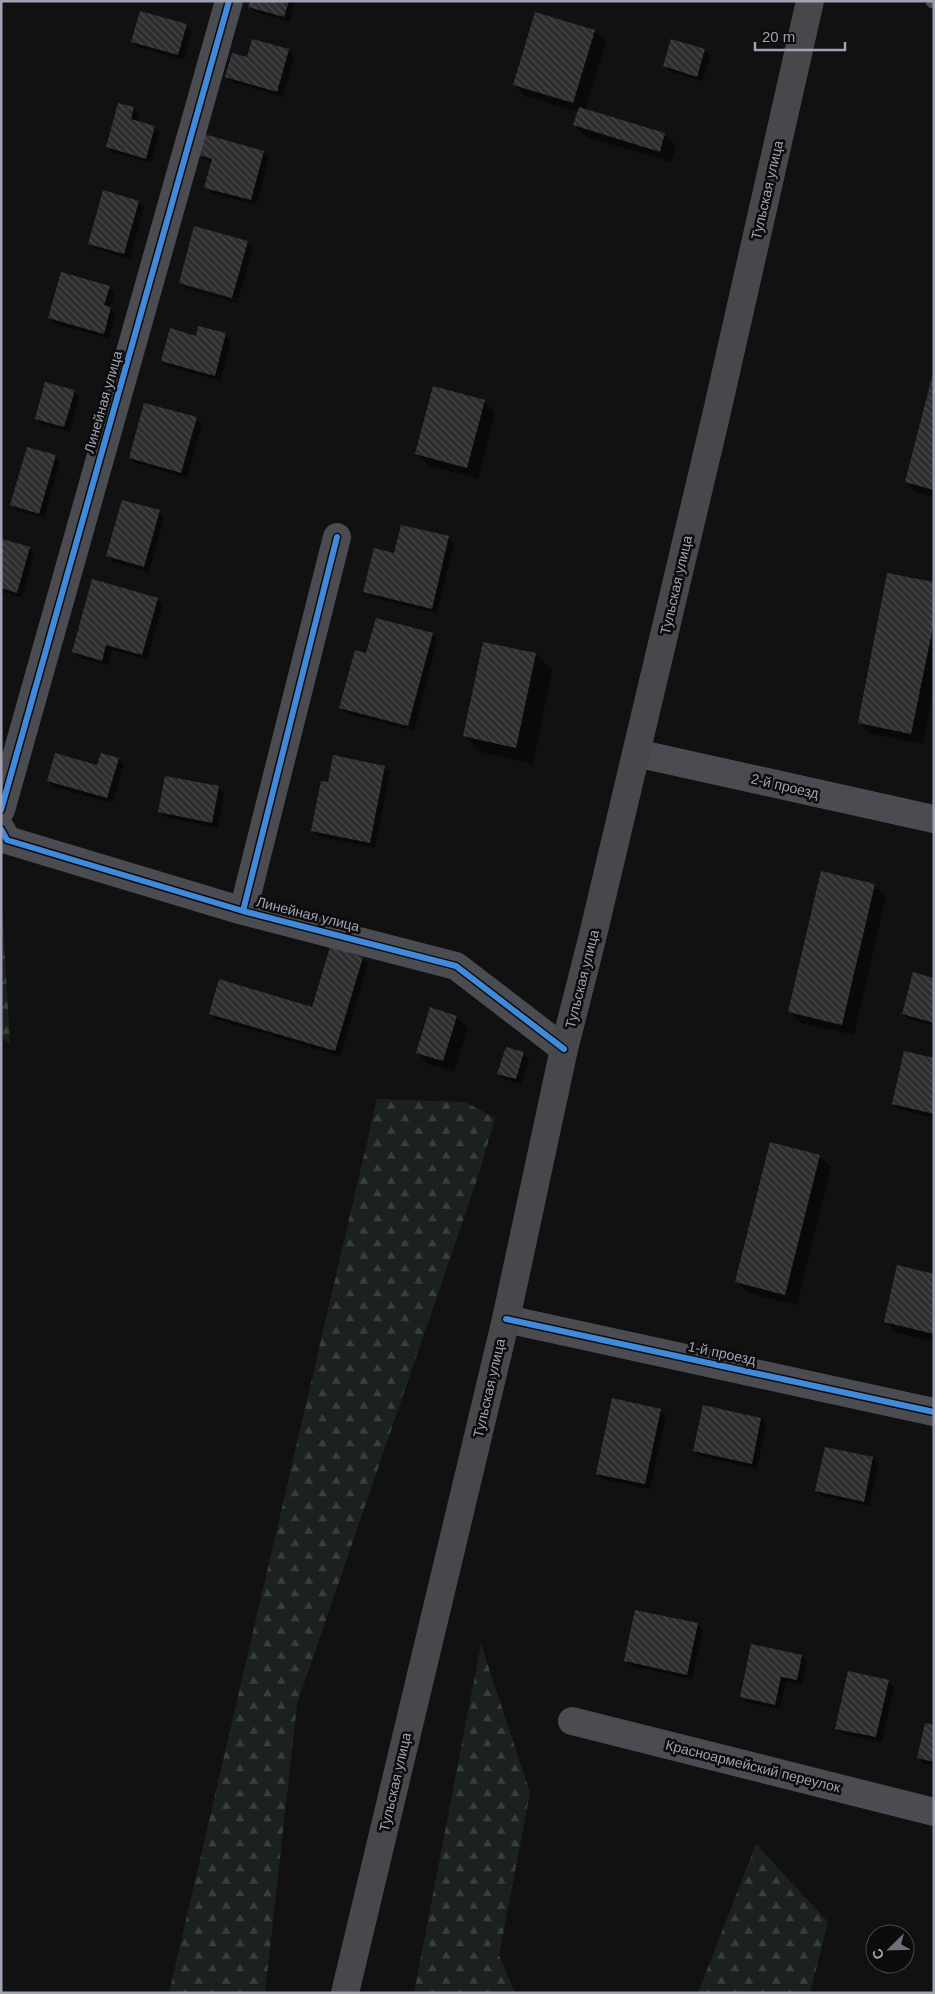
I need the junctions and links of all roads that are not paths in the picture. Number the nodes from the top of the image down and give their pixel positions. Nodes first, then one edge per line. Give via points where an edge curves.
1 (229, 1) edge
2 (810, 1) edge
3 (337, 537) dead end
4 (636, 753) junction
5 (1, 810) edge
6 (934, 819) edge
7 (1, 828) edge
8 (243, 911) junction
9 (564, 1049) junction
10 (506, 1319) junction
11 (934, 1412) edge
12 (572, 1721) dead end
13 (934, 1812) edge
14 (345, 1993) edge

1 - 5 street, Линейная улица
2 - 4 main road, Тульская улица
3 - 8 street
4 - 6 street, 2-й проезд
4 - 9 main road, Тульская улица
7 - 8 street, Линейная улица via 7,840
8 - 9 street, Линейная улица via 456,966
9 - 10 main road, Тульская улица
10 - 11 street, 1-й проезд
10 - 14 main road, Тульская улица
12 - 13 street, Красноармейский переулок

